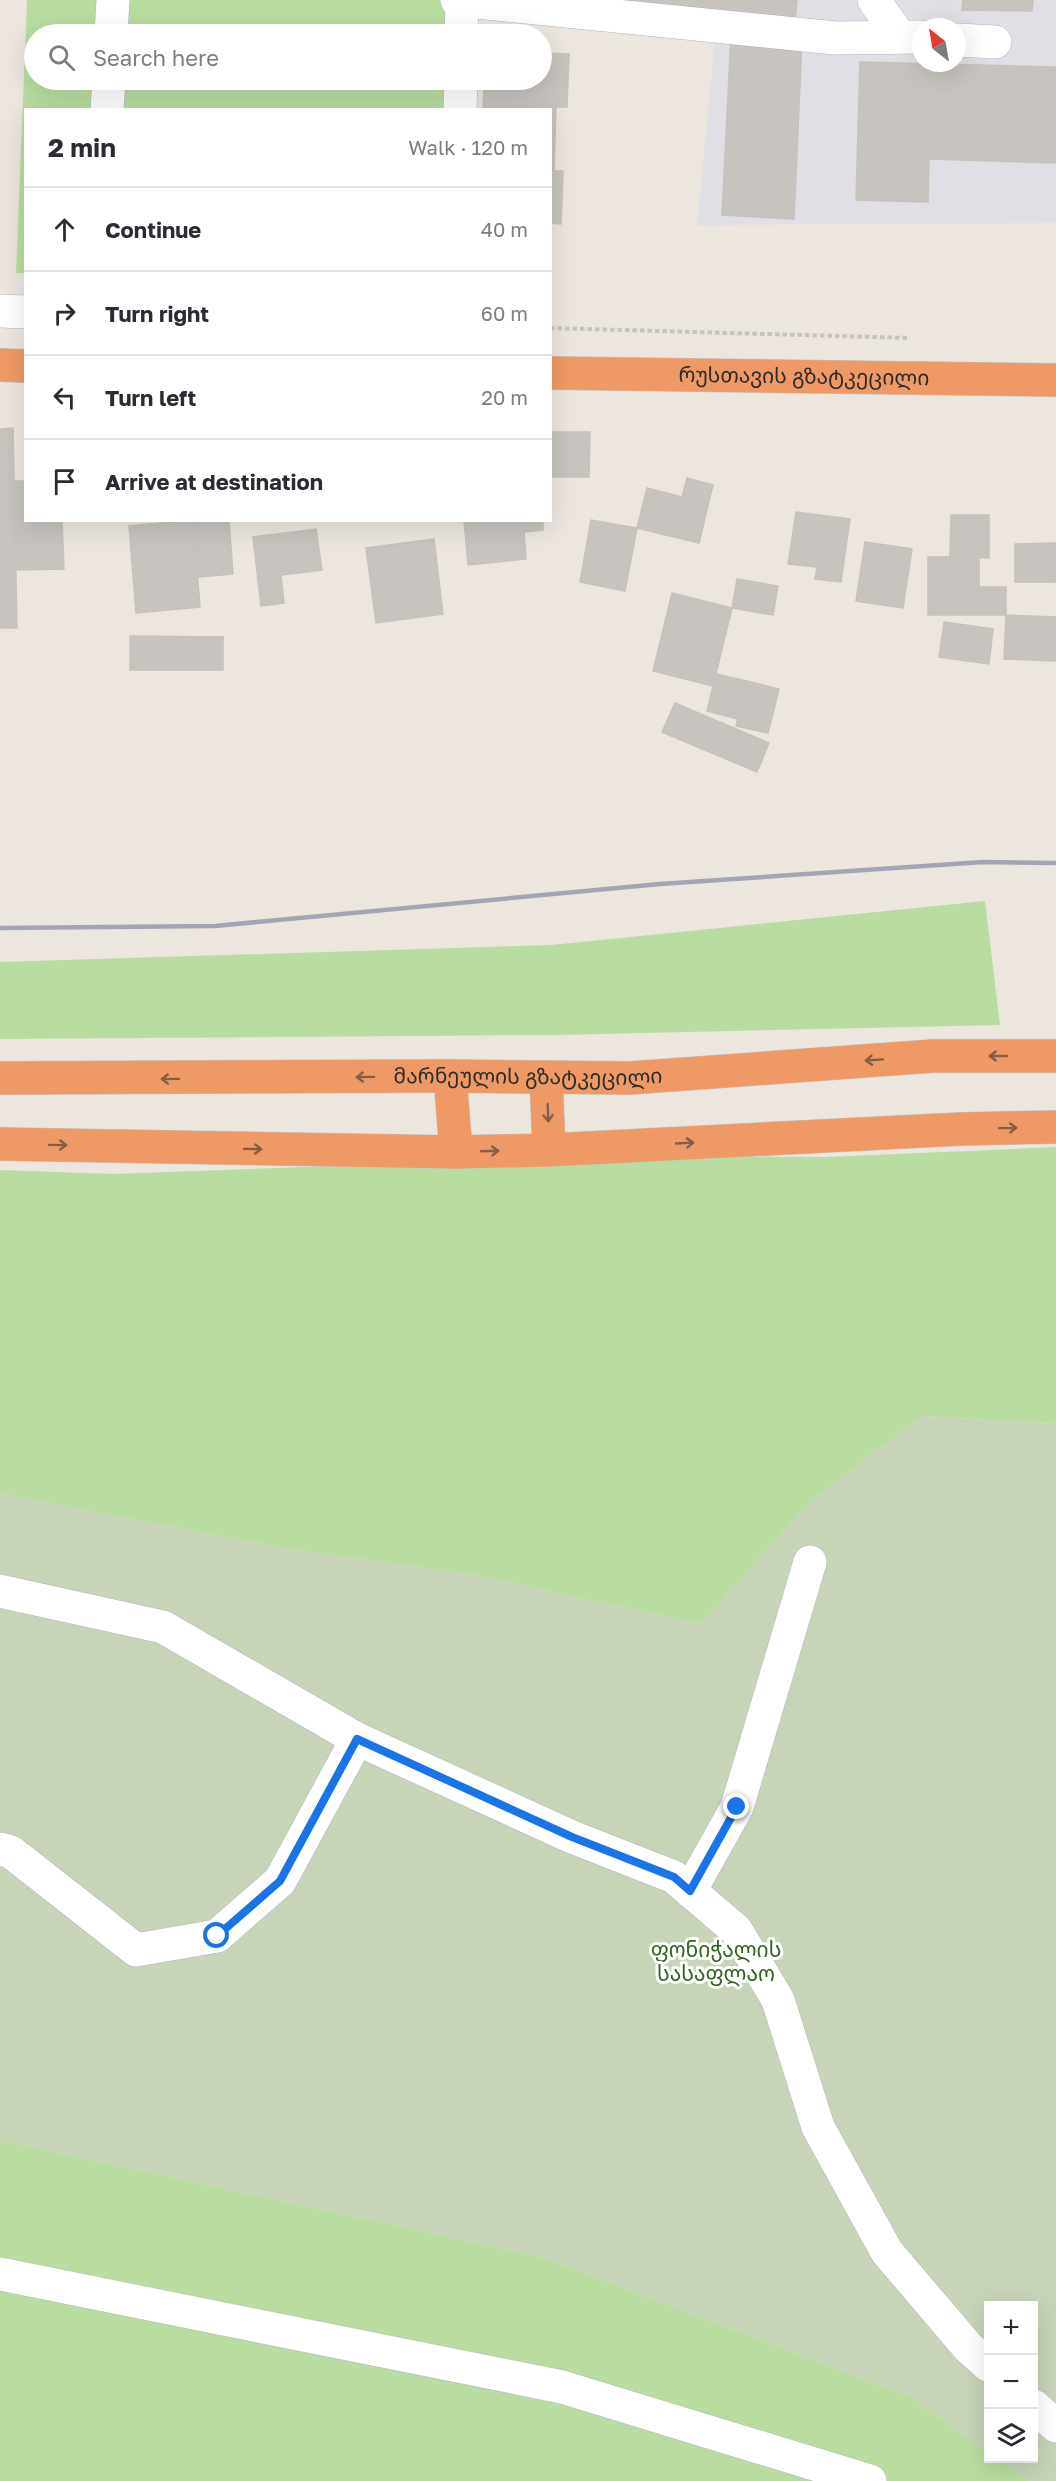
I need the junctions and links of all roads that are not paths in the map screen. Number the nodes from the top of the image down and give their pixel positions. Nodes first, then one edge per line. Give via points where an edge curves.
1 (113, 0) edge
2 (459, 0) edge
3 (874, 0) edge
4 (112, 24) edge
5 (460, 24) edge
6 (910, 37) edge
7 (966, 40) edge
8 (995, 42) dead end
9 (108, 90) edge
10 (460, 90) edge
11 (107, 108) edge
12 (460, 108) edge
13 (0, 311) edge
14 (24, 312) edge
15 (0, 365) edge
16 (24, 366) edge
17 (552, 373) edge
18 (1056, 380) edge
19 (1056, 1056) edge
20 (450, 1076) junction
21 (546, 1077) junction
22 (0, 1078) edge
23 (1056, 1127) edge
24 (0, 1144) edge
25 (549, 1150) junction
26 (456, 1152) junction
27 (810, 1562) dead end
28 (0, 1591) edge
29 (357, 1739) junction
30 (0, 1850) edge
31 (690, 1891) junction
32 (0, 2274) edge
33 (984, 2361) edge
34 (1037, 2409) edge
35 (1056, 2426) edge
36 (870, 2481) edge

1 - 4 street
2 - 5 street
2 - 6 street via 835,38
3 - 6 street
7 - 8 street
9 - 11 street
10 - 12 street
13 - 14 street
15 - 16 highway
17 - 18 highway, რუსთავის გზატკეცილი
19 -> 21 highway, მარნეულის გზატკეცილი via 933,1056 630,1078
20 - 21 highway, მარნეულის გზატკეცილი
20 -> 22 highway, მარნეულის გზატკეცილი
20 - 26 highway
21 -> 25 highway
25 -> 23 highway
24 -> 26 highway
26 -> 25 highway
27 - 31 street via 737,1807
28 - 29 street via 163,1627
29 - 30 street via 280,1881 217,1936 136,1950 11,1852
29 - 31 street via 572,1837 674,1877
31 - 33 street via 736,1930 778,2000 818,2127 887,2252
32 - 36 street via 562,2386
34 - 35 street

